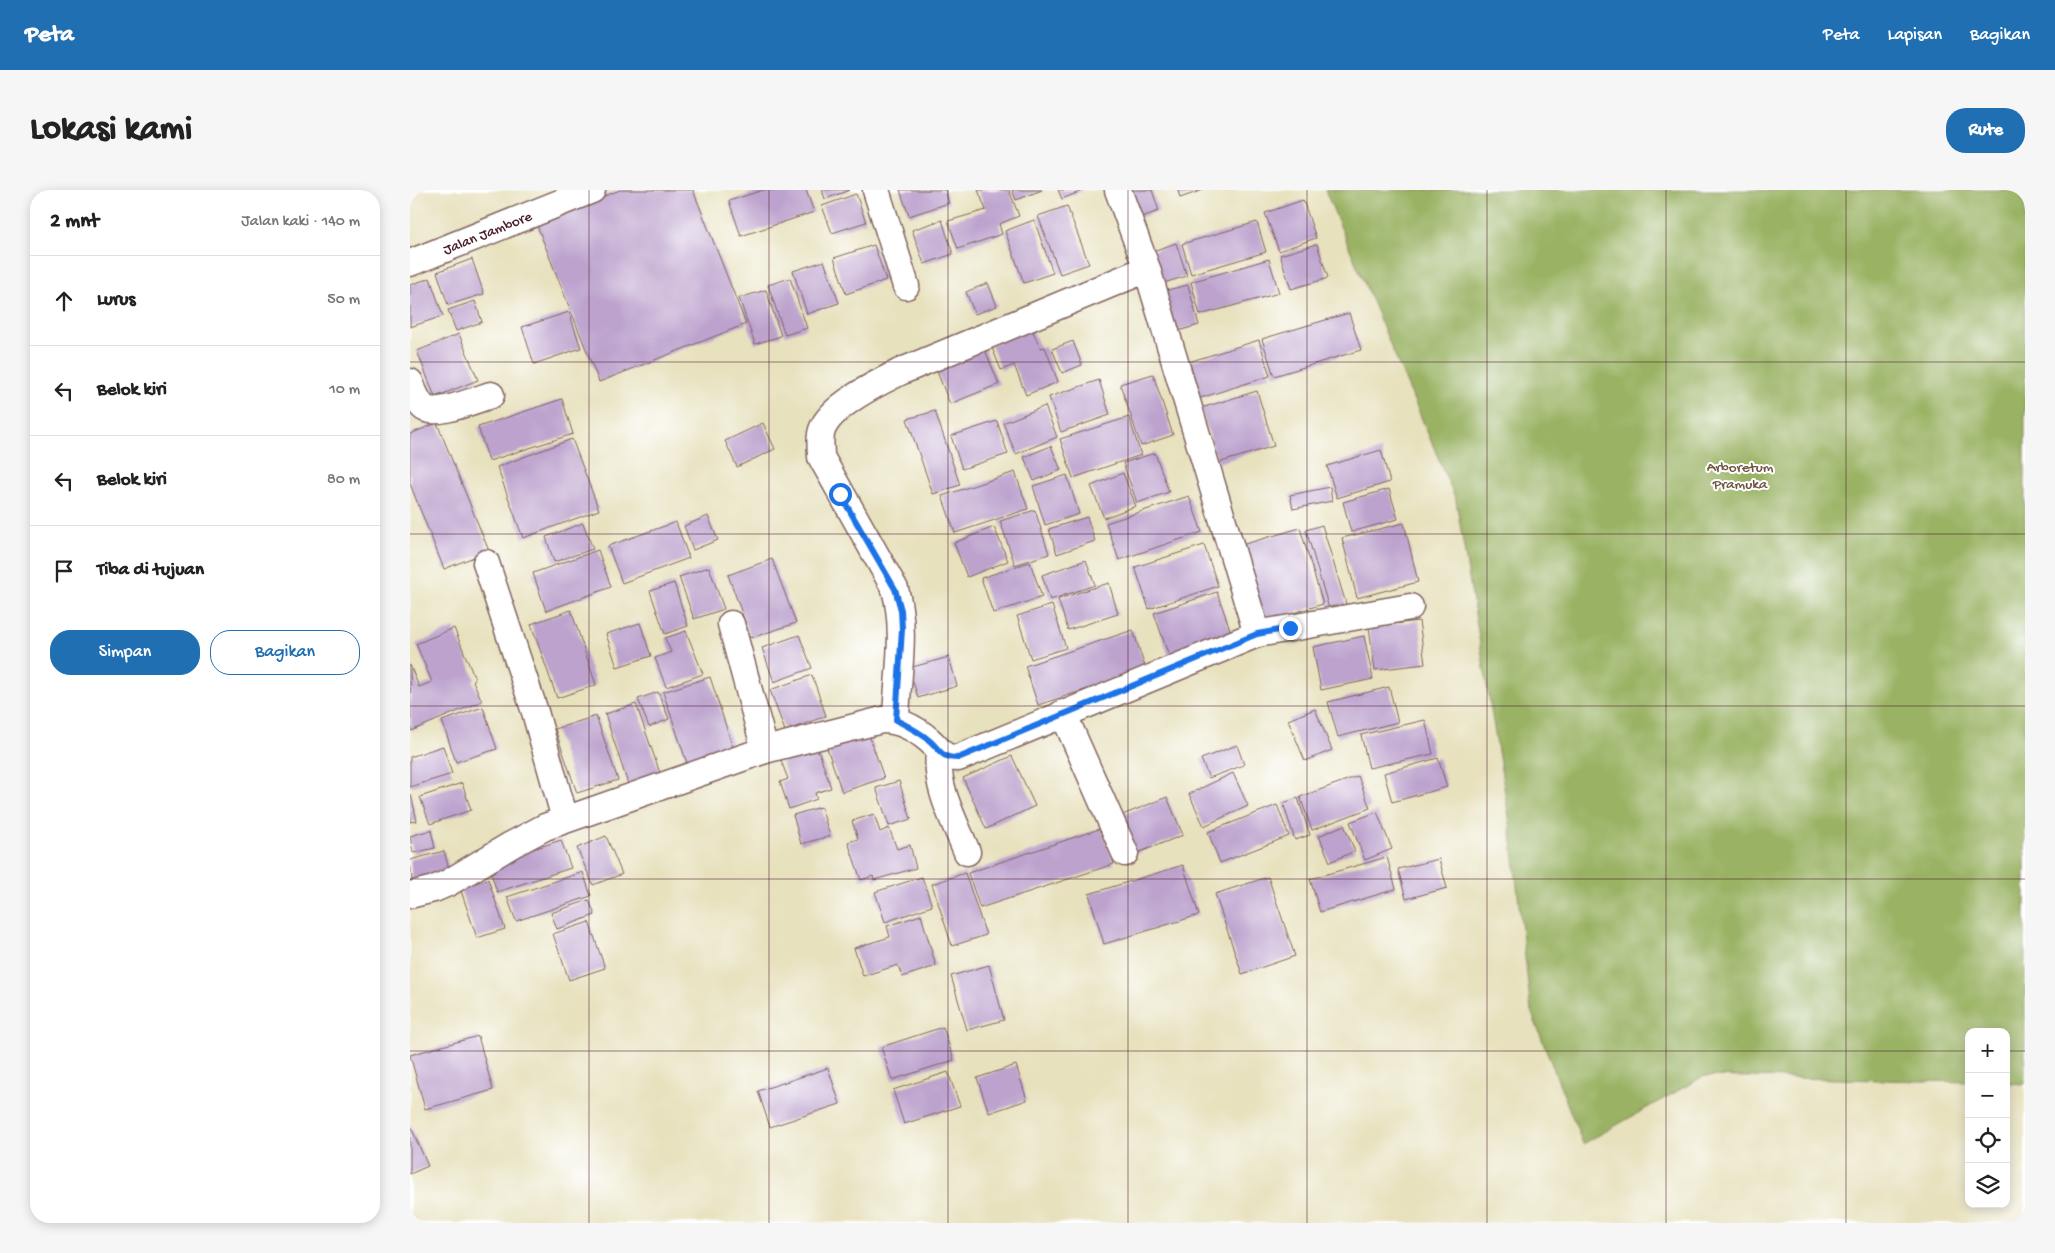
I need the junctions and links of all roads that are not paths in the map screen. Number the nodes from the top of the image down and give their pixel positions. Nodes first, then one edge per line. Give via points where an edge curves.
1 (592, 190) edge
2 (876, 190) edge
3 (1118, 190) edge
4 (410, 262) edge
5 (1147, 269) junction
6 (906, 286) dead end
7 (410, 382) edge
8 (491, 395) dead end
9 (486, 563) dead end
10 (1410, 607) dead end
11 (731, 624) dead end
12 (1257, 634) junction
13 (1064, 713) junction
14 (896, 720) junction
15 (765, 750) junction
16 (939, 753) junction
17 (565, 819) junction
18 (967, 852) dead end
19 (1125, 853) dead end
20 (410, 894) edge

1 - 4 street, Jalan Jambore
2 - 6 street
3 - 5 street
5 - 12 street
5 - 14 street via 902,371 868,388 835,412 822,429 822,457 895,589 901,610
7 - 8 street via 423,408 429,410 441,410
9 - 17 street via 535,712
10 - 12 street
11 - 15 street
12 - 13 street
13 - 16 street via 958,758
13 - 19 street
14 - 15 street via 882,720
14 - 16 street via 930,741
15 - 17 street
16 - 18 street via 938,770 943,792
17 - 20 street via 511,845 448,883

